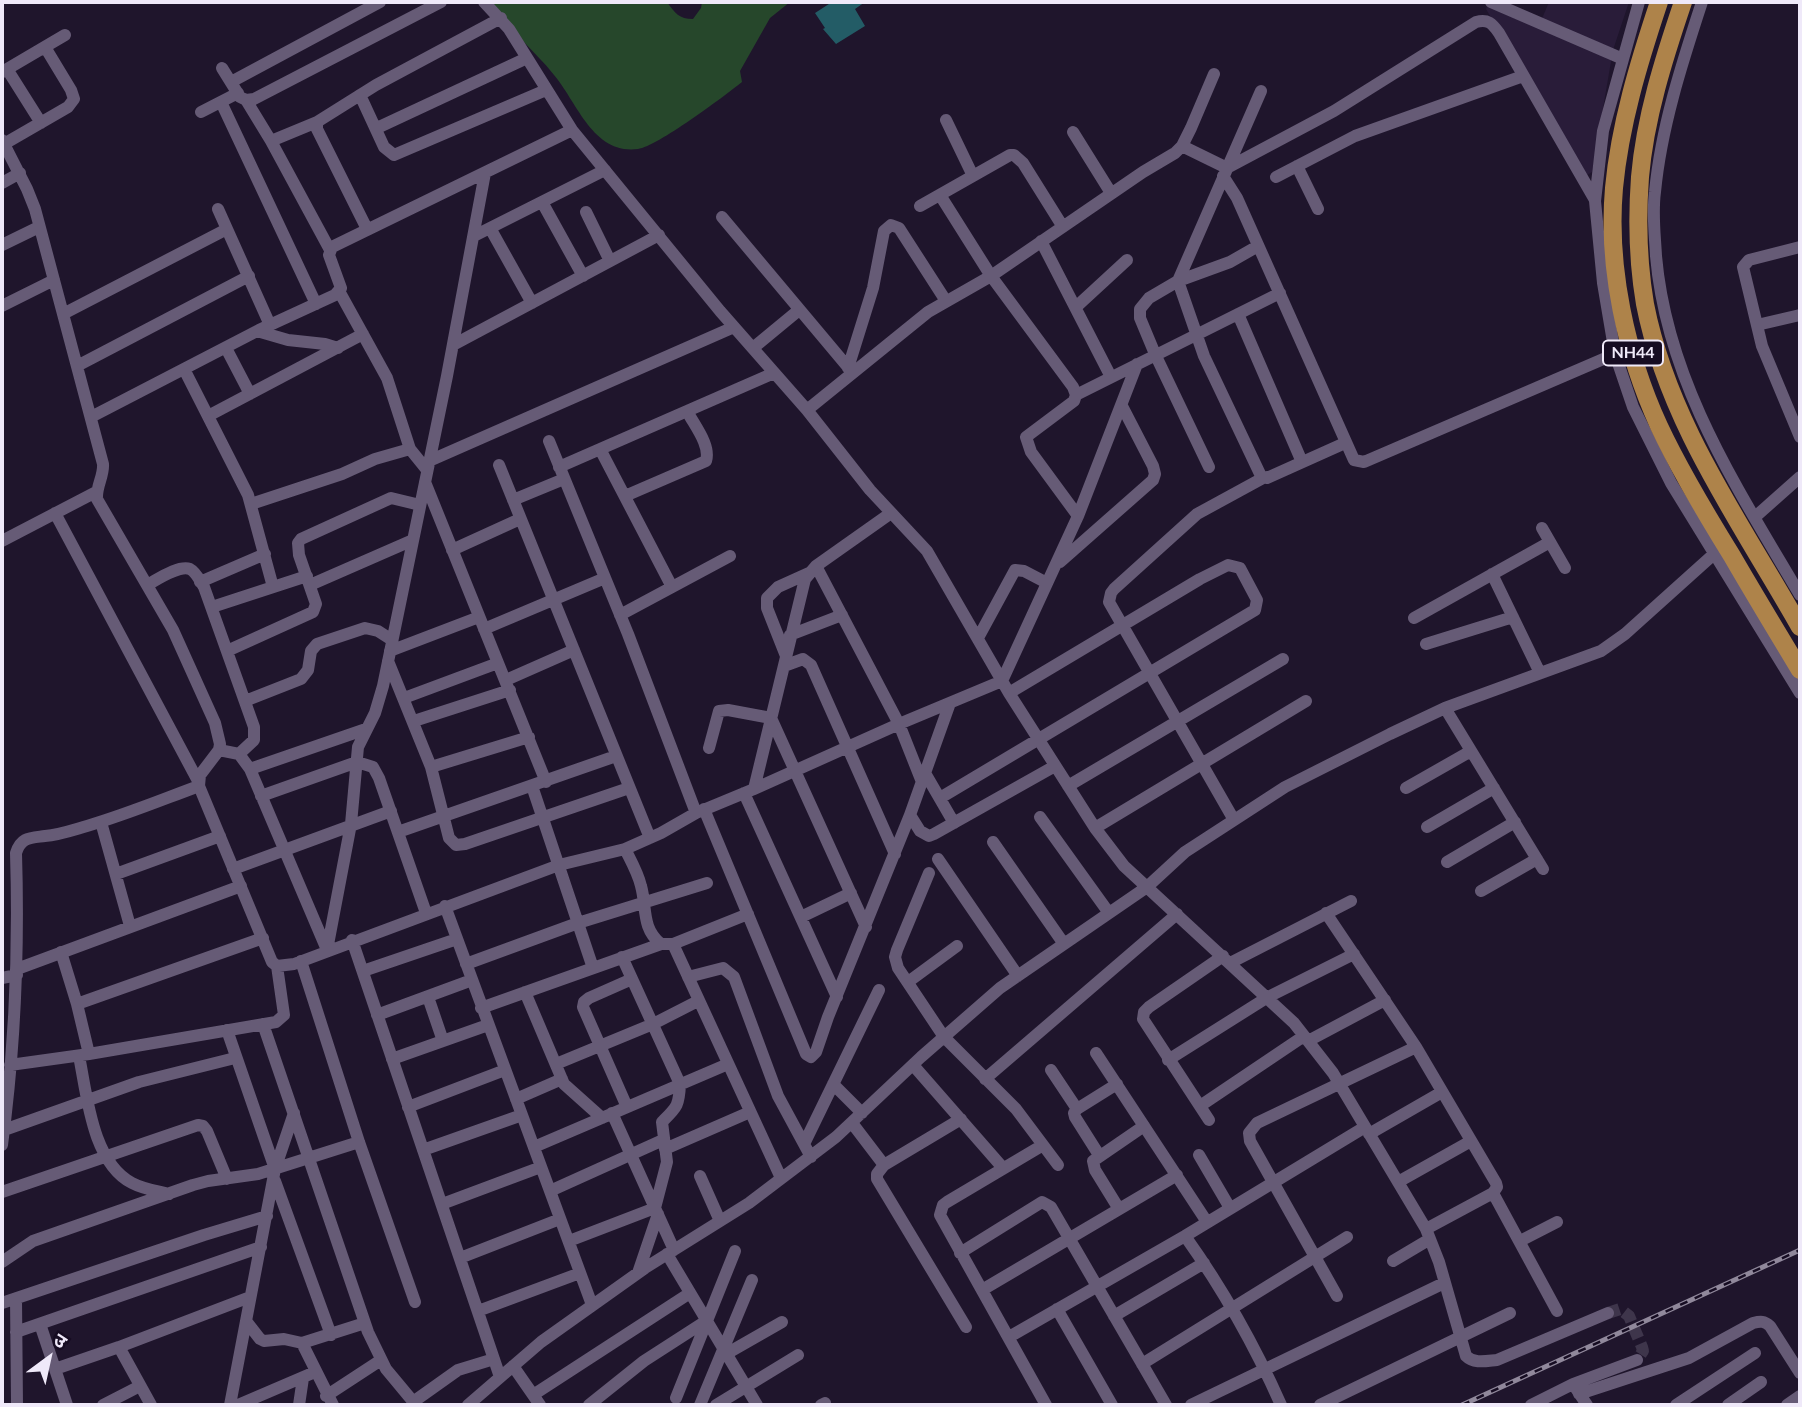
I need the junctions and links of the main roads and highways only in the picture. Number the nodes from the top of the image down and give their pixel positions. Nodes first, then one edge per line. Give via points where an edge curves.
1 (1659, 2) edge
2 (1683, 2) edge
3 (1800, 627) edge
4 (1800, 670) edge

1 - 4 highway, NH44 via 1628,106 1614,190 1615,262 1628,337 1658,425 1678,464
2 - 3 highway, NH44 via 1646,132 1640,176 1645,303 1667,379 1689,431

